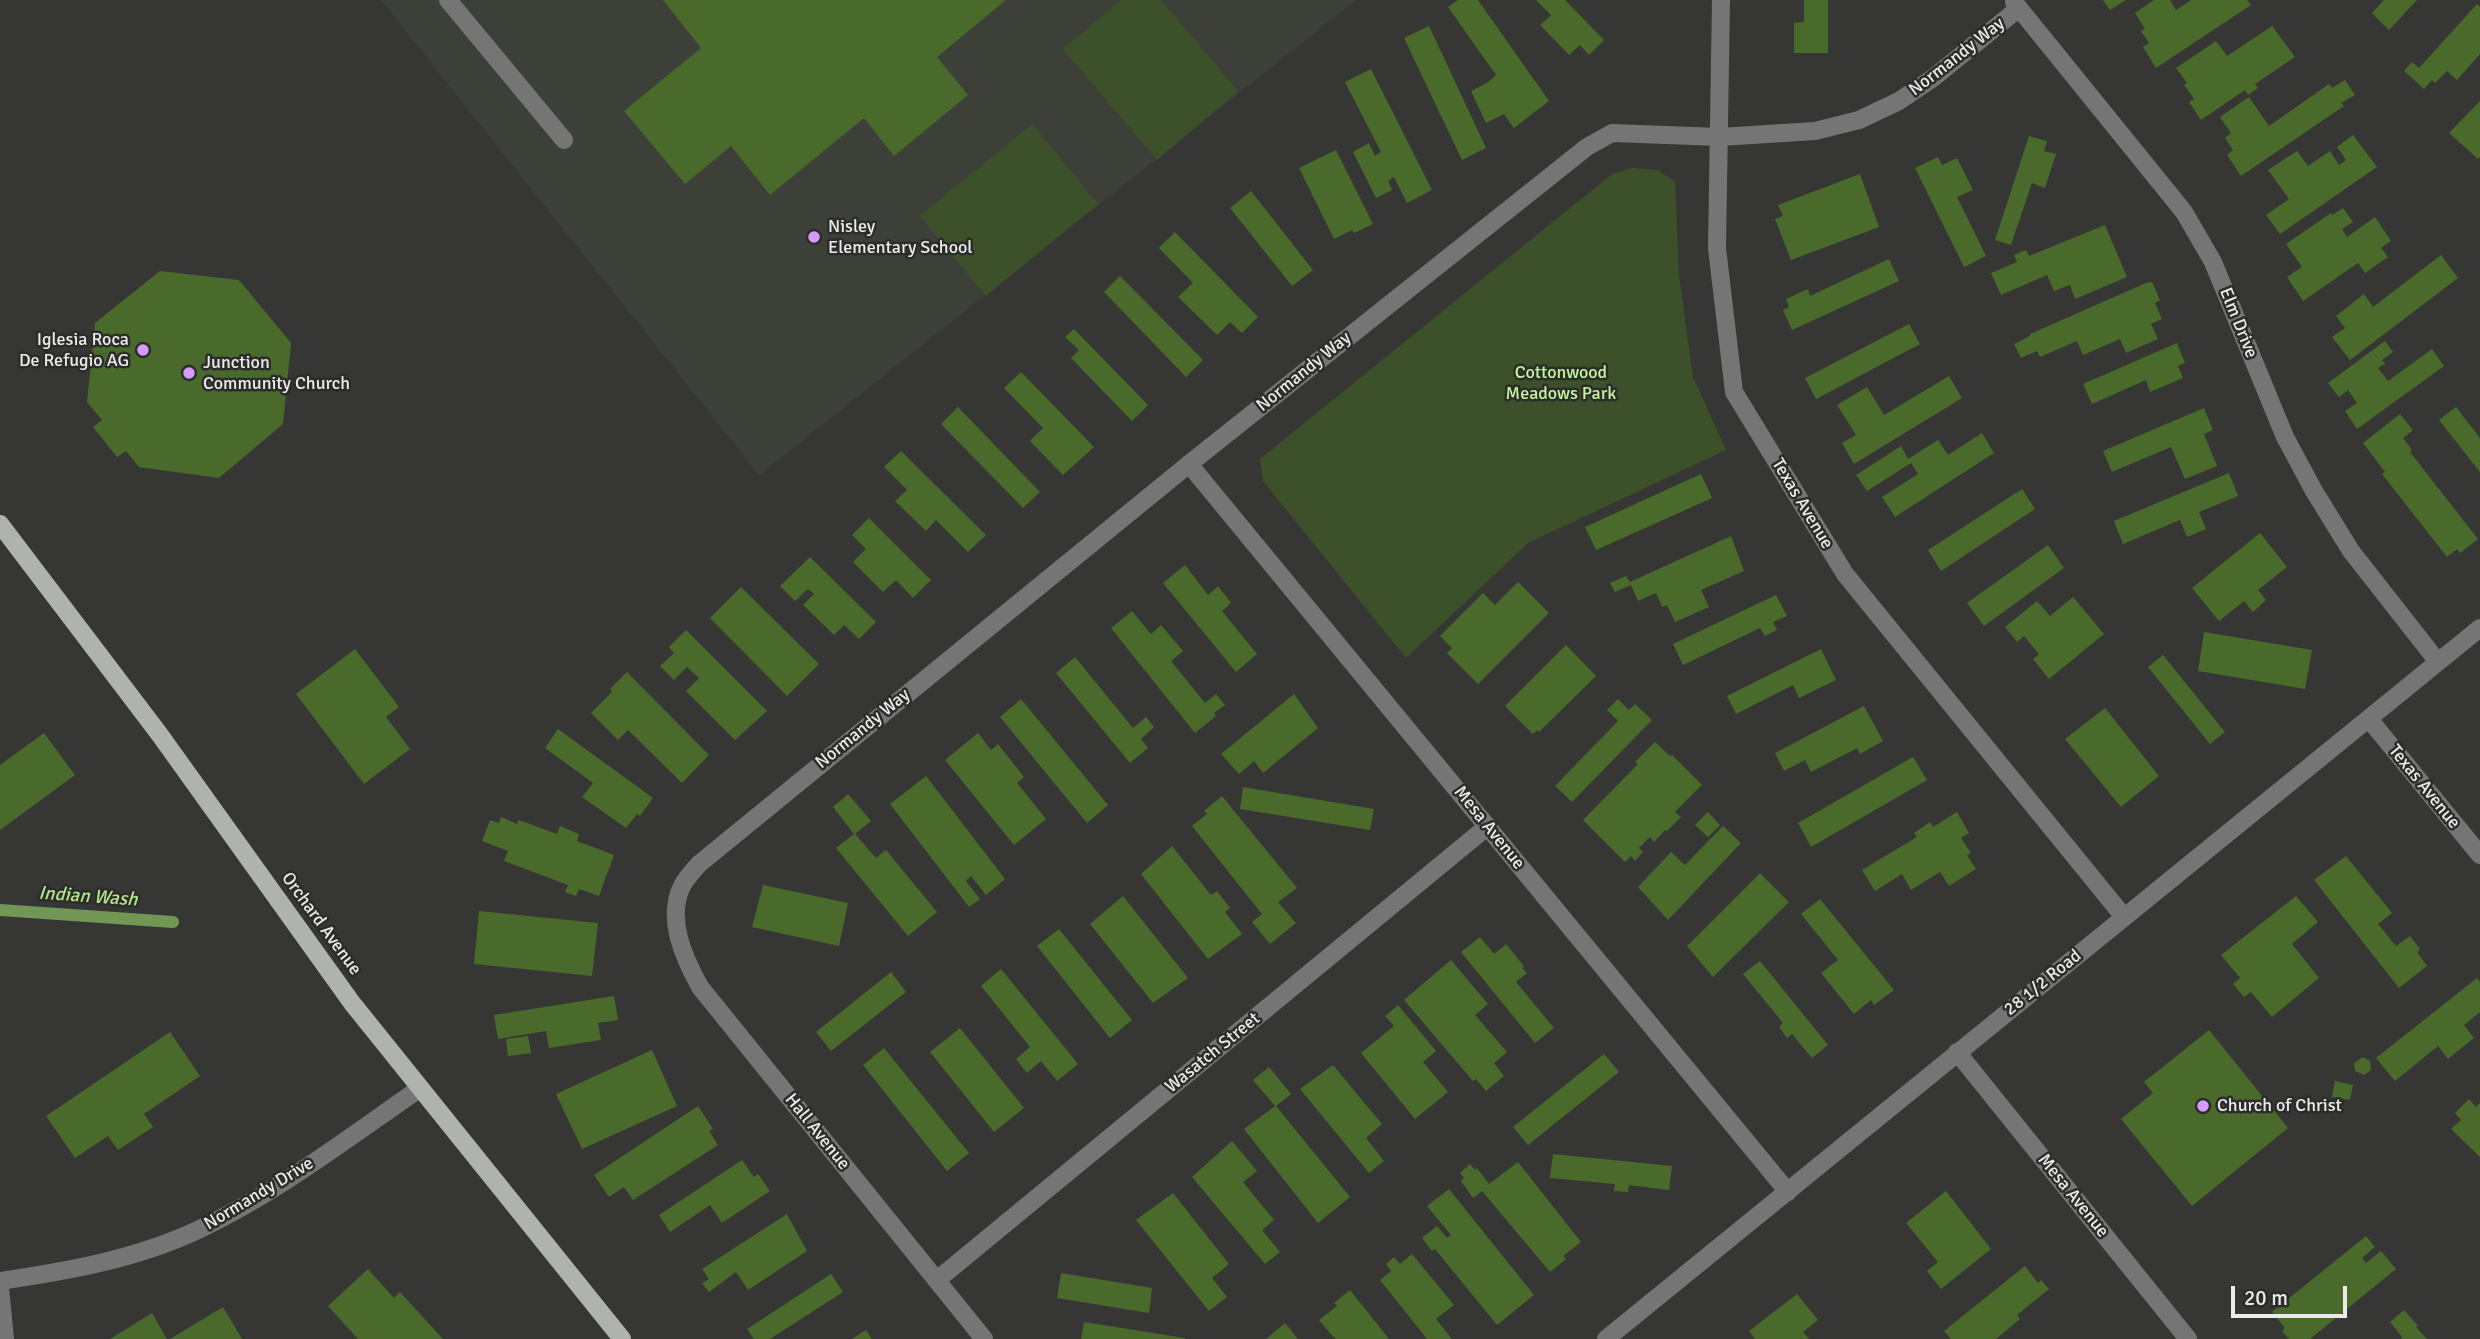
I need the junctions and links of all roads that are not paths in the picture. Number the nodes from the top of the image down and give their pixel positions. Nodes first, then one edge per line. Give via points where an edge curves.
1 (448, 0) edge
2 (1721, 0) edge
3 (2015, 5) edge
4 (1720, 137) junction
5 (564, 141) dead end
6 (1189, 464) junction
7 (0, 524) edge
8 (2480, 628) edge
9 (2438, 662) junction
10 (2369, 719) junction
11 (1488, 826) junction
12 (2480, 855) edge
13 (676, 911) joint
14 (2124, 917) junction
15 (1957, 1052) junction
16 (419, 1089) junction
17 (1788, 1192) junction
18 (937, 1280) junction
19 (0, 1281) edge
20 (0, 1288) edge
21 (5, 1339) edge
22 (622, 1339) edge
23 (984, 1339) edge
24 (1606, 1339) edge
25 (2188, 1339) edge

1 - 5 street
2 - 4 street, Texas Avenue
3 - 4 street, Normandy Way via 1933,78 1858,120 1815,131
3 - 9 street, Elm Drive via 2184,212 2213,262 2285,437 2314,491 2351,551
4 - 6 street, Normandy Way via 1612,133 1587,147
4 - 14 street, Texas Avenue via 1717,248 1734,392 1845,574
6 - 11 street, Mesa Avenue
6 - 13 street, Normandy Way via 699,863 682,886
7 - 16 main road, Orchard Avenue
8 - 9 street, 28 1/2 Road
9 - 10 street, 28 1/2 Road
10 - 12 street, Texas Avenue
10 - 14 street, 28 1/2 Road
11 - 17 street, Mesa Avenue
11 - 18 street, Wasatch Street
13 - 18 street, Hall Avenue via 685,960 700,987
14 - 15 street, 28 1/2 Road
15 - 17 street, 28 1/2 Road
15 - 25 street, Mesa Avenue
16 - 19 street, Normandy Drive via 298,1173 198,1230 79,1269
16 - 22 main road, Orchard Avenue
17 - 24 street, 28 1/2 Road
18 - 23 street, Hall Avenue
20 - 21 street

